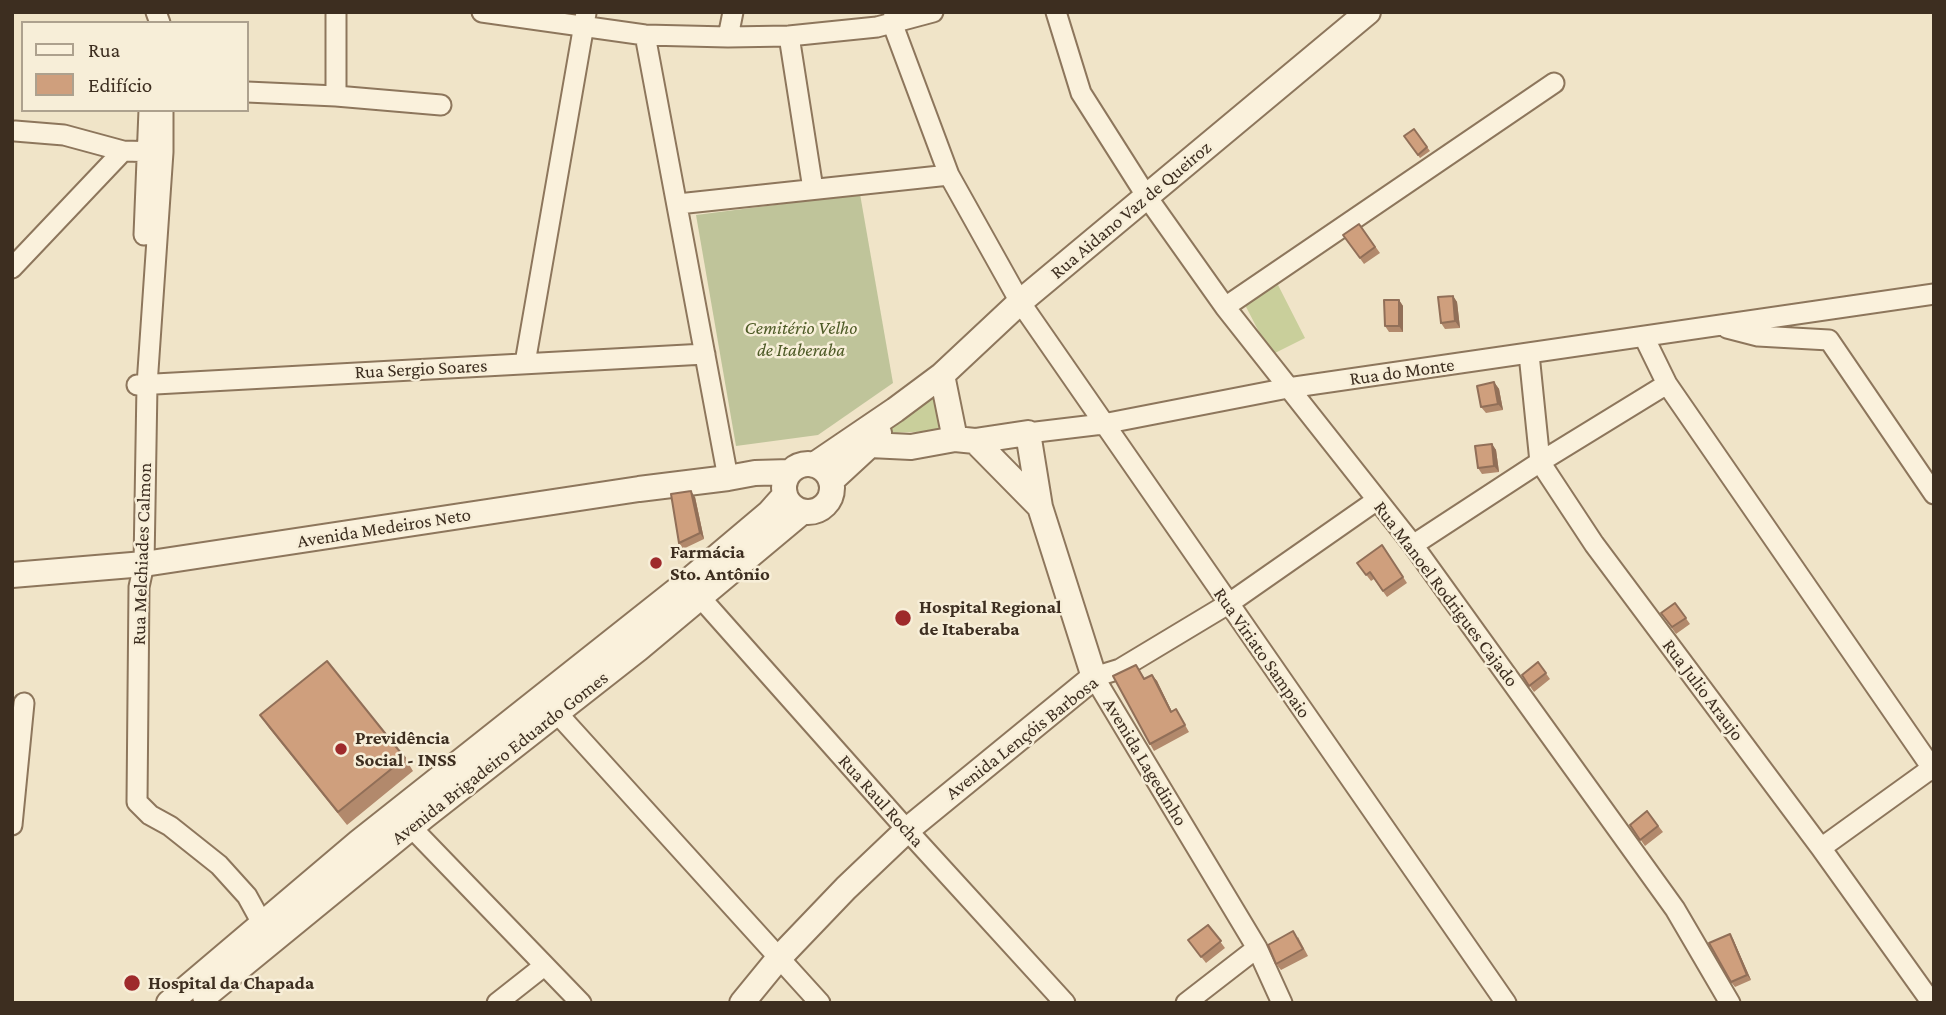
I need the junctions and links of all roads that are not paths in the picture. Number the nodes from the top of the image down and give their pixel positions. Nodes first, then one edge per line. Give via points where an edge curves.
1 (336, 12) edge
2 (482, 12) edge
3 (733, 12) edge
4 (933, 12) edge
5 (1056, 12) edge
6 (1368, 12) edge
7 (893, 18) edge
8 (585, 19) edge
9 (645, 36) junction
10 (789, 36) junction
11 (728, 37) junction
12 (1554, 83) dead end
13 (248, 92) edge
14 (336, 96) junction
15 (441, 105) dead end
16 (149, 112) edge
17 (163, 112) edge
18 (13, 130) edge
19 (122, 151) junction
20 (155, 152) junction
21 (949, 175) junction
22 (813, 189) junction
23 (1147, 197) junction
24 (678, 204) junction
25 (12, 268) edge
26 (1934, 294) edge
27 (1020, 302) junction
28 (1225, 307) junction
29 (1719, 325) junction
30 (1644, 337) junction
31 (705, 354) junction
32 (1529, 354) junction
33 (525, 363) junction
34 (942, 375) junction
35 (1667, 384) junction
36 (142, 385) junction
37 (1288, 388) junction
38 (895, 410) junction
39 (1103, 424) junction
40 (1028, 433) junction
41 (965, 440) junction
42 (870, 445) junction
43 (1540, 461) junction
44 (727, 478) junction
45 (801, 485) junction
46 (1934, 494) edge
47 (1377, 500) junction
48 (1040, 507) junction
49 (1413, 545) junction
50 (139, 572) junction
51 (12, 575) edge
52 (693, 589) junction
53 (1228, 604) junction
54 (631, 640) junction
55 (1094, 677) junction
56 (24, 703) dead end
57 (557, 713) junction
58 (1933, 770) edge
59 (416, 815) junction
60 (12, 825) edge
61 (906, 830) junction
62 (1821, 848) junction
63 (267, 932) junction
64 (1257, 948) junction
65 (778, 959) junction
66 (544, 966) junction
67 (218, 974) junction
68 (169, 1003) edge
69 (196, 1003) edge
70 (497, 1003) edge
71 (581, 1003) edge
72 (742, 1003) edge
73 (820, 1003) edge
74 (1065, 1003) edge
75 (1186, 1003) edge
76 (1282, 1003) edge
77 (1506, 1003) edge
78 (1730, 1003) edge
79 (1932, 1003) edge

1 - 14 street
2 - 8 street
3 - 11 street
4 - 7 street
5 - 23 street, Rua Manoel Rodrigues Cajado via 1082,93
6 - 23 street, Rua Aidano Vaz de Queiroz
7 - 10 street
7 - 21 street, Rua Viriato Sampaio
8 - 9 street
8 - 33 street
9 - 11 street
9 - 24 street
10 - 11 street
10 - 22 street
12 - 28 street
13 - 14 street
14 - 15 street
16 - 20 street, Rua Melchiades Calmon
17 - 20 street, Rua Melchiades Calmon
18 - 19 street via 64,135
19 - 20 street
19 - 25 street
20 - 36 street, Rua Melchiades Calmon
21 - 22 street
21 - 27 street, Rua Viriato Sampaio
22 - 24 street
23 - 27 street, Rua Aidano Vaz de Queiroz
23 - 28 street, Rua Manoel Rodrigues Cajado
24 - 31 street
26 - 29 street, Rua do Monte
27 - 34 street, Rua Aidano Vaz de Queiroz
27 - 39 street, Rua Viriato Sampaio
28 - 37 street, Rua Manoel Rodrigues Cajado
29 - 30 street, Rua do Monte
29 - 46 street via 1758,335 1829,341
30 - 32 street, Rua do Monte
30 - 35 street
31 - 33 street, Rua Sergio Soares
31 - 44 street
32 - 37 street, Rua do Monte
32 - 43 street, Rua Julio Araujo
33 - 36 street, Rua Sergio Soares
34 - 38 street, Rua Aidano Vaz de Queiroz
34 - 41 street
35 - 43 street
35 - 58 street
36 - 50 street, Rua Melchiades Calmon
37 - 39 street, Rua do Monte
37 - 47 street, Rua Manoel Rodrigues Cajado
38 - 42 street, Rua Aidano Vaz de Queiroz
38 - 45 street, Rua Aidano Vaz de Queiroz
39 - 40 street, Rua do Monte
39 - 53 street, Rua Viriato Sampaio
40 - 41 street, Rua do Monte
40 - 48 street, Avenida Lagedinho
41 - 42 street, Rua do Monte via 911,447
41 - 48 street, Avenida Lagedinho
42 - 45 street, Rua Aidano Vaz de Queiroz
43 - 49 street
43 - 62 street, Rua Julio Araujo via 1594,544
44 - 45 street, Avenida Medeiros Neto via 755,473
44 - 50 street, Avenida Medeiros Neto
45 - 52 street, Avenida Brigadeiro Eduardo Gomes via 769,513 743,549
47 - 49 street, Rua Manoel Rodrigues Cajado
47 - 53 street, Avenida Lençóis Barbosa
48 - 55 street, Avenida Lagedinho
49 - 78 street, Rua Manoel Rodrigues Cajado via 1675,909
50 - 51 street, Avenida Medeiros Neto
50 - 63 street, Rua Melchiades Calmon via 137,802 219,865 247,896
52 - 54 street, Avenida Brigadeiro Eduardo Gomes
52 - 61 street, Rua Raul Rocha
53 - 55 street, Avenida Lençóis Barbosa via 1120,669
53 - 77 street, Rua Viriato Sampaio
54 - 57 street, Avenida Brigadeiro Eduardo Gomes
54 - 59 street, Avenida Brigadeiro Eduardo Gomes
55 - 61 street, Avenida Lençóis Barbosa
55 - 64 street, Avenida Lagedinho
56 - 60 street
57 - 59 street, Avenida Brigadeiro Eduardo Gomes
57 - 65 street
58 - 62 street
59 - 63 street, Avenida Brigadeiro Eduardo Gomes
59 - 66 street
61 - 65 street, Avenida Lençóis Barbosa
61 - 74 street, Rua Raul Rocha
62 - 79 street, Rua Julio Araujo
63 - 67 street, Avenida Brigadeiro Eduardo Gomes
64 - 75 street
64 - 76 street, Avenida Lagedinho
65 - 72 street, Avenida Lençóis Barbosa
65 - 73 street
66 - 70 street
66 - 71 street
67 - 68 street, Avenida Brigadeiro Eduardo Gomes
67 - 69 street, Avenida Brigadeiro Eduardo Gomes

